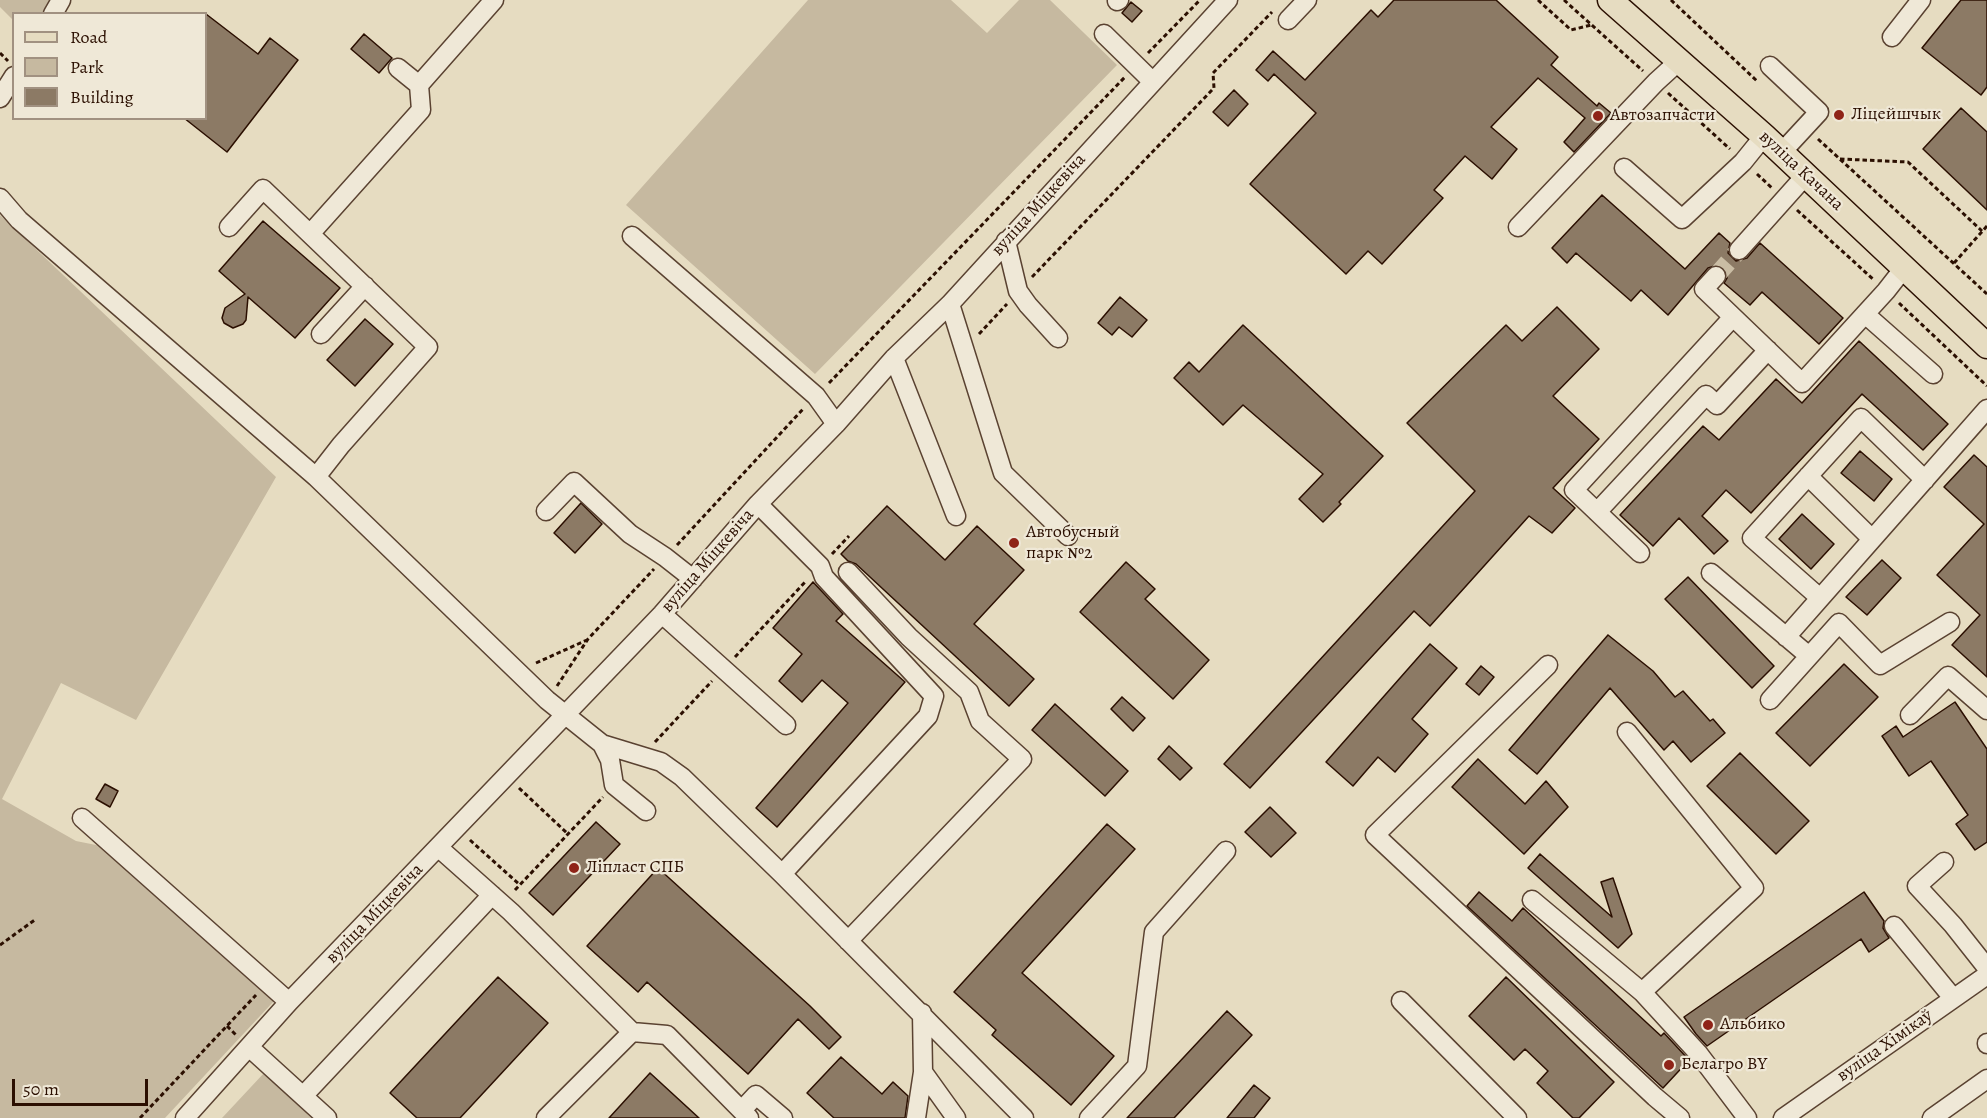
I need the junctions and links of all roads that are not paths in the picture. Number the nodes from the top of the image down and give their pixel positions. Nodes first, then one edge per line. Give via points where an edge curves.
1 (494, 0) edge
2 (1228, 0) edge
3 (1307, 0) edge
4 (1611, 0) edge
5 (1921, 0) edge
6 (1282, 14) road end
7 (1104, 34) dead end
8 (1892, 37) dead end
9 (1679, 61) junction
10 (1770, 66) dead end
11 (398, 68) dead end
12 (12, 79) edge
13 (1152, 81) junction
14 (419, 85) junction
15 (0, 98) edge
16 (1764, 136) junction
17 (1782, 153) junction
18 (1624, 168) dead end
19 (1806, 175) junction
20 (0, 198) edge
21 (229, 227) dead end
22 (1518, 227) dead end
23 (310, 234) junction
24 (632, 236) dead end
25 (1006, 241) junction
26 (1739, 250) tunnel mouth
27 (1904, 268) junction
28 (1716, 276) tunnel mouth
29 (365, 286) junction
30 (950, 304) junction
31 (1865, 314) junction
32 (1733, 317) junction
33 (321, 334) dead end
34 (1058, 338) dead end
35 (1987, 346) edge
36 (1768, 350) junction
37 (894, 358) junction
38 (1933, 374) dead end
39 (1987, 410) edge
40 (836, 424) junction
41 (1808, 476) junction
42 (316, 477) junction
43 (1925, 480) junction
44 (758, 504) junction
45 (546, 511) dead end
46 (1597, 512) junction
47 (956, 516) dead end
48 (1068, 536) dead end
49 (1872, 539) junction
50 (1640, 553) dead end
51 (848, 572) dead end
52 (1711, 573) dead end
53 (693, 579) junction
54 (1820, 598) junction
55 (662, 614) junction
56 (1950, 622) dead end
57 (1786, 637) junction
58 (1809, 657) junction
59 (1548, 665) dead end
60 (1770, 700) dead end
61 (1987, 710) edge
62 (564, 714) junction
63 (1910, 715) dead end
64 (786, 724) dead end
65 (1627, 732) dead end
66 (602, 744) junction
67 (646, 811) dead end
68 (81, 818) dead end
69 (439, 848) junction
70 (1226, 851) dead end
71 (1944, 862) dead end
72 (782, 874) junction
73 (496, 899) junction
74 (1532, 900) dead end
75 (1894, 926) dead end
76 (848, 941) junction
77 (1987, 968) edge
78 (1987, 975) edge
79 (1642, 992) junction
80 (1953, 998) junction
81 (1401, 1001) dead end
82 (289, 1002) junction
83 (922, 1013) junction
84 (632, 1032) junction
85 (249, 1047) junction
86 (923, 1072) junction
87 (1987, 1079) edge
88 (303, 1096) junction
89 (746, 1114) edge
90 (185, 1118) edge
91 (327, 1118) edge
92 (546, 1118) edge
93 (783, 1118) edge
94 (916, 1118) edge
95 (956, 1118) edge
96 (1024, 1118) edge
97 (1089, 1118) edge
98 (1517, 1118) edge
99 (1680, 1118) edge
100 (1746, 1118) edge
101 (1783, 1118) edge
102 (1932, 1118) edge

1 - 14 street
2 - 13 street, вуліца Міцкевіча
3 - 6 street
4 - 9 main road, вуліца Качана
5 - 8 street
7 - 13 street
9 - 16 main road, вуліца Качана
9 - 22 street
10 - 17 street via 1820,112
11 - 14 street
12 - 15 street
13 - 25 street, вуліца Міцкевіча
14 - 23 street via 421,110
16 - 17 main road, вуліца Качана
16 - 18 street via 1743,162 1682,219
17 - 19 main road, вуліца Качана
19 - 26 street
19 - 27 main road, вуліца Качана
20 - 42 street via 19,220
21 - 23 street via 263,189
23 - 29 street
24 - 40 street via 816,396
25 - 30 street, вуліца Міцкевіча
25 - 34 street via 1018,291
27 - 31 street
27 - 35 main road, вуліца Качана
28 - 32 street via 1704,289
29 - 33 street
29 - 42 street via 429,347
30 - 37 street, вуліца Міцкевіча
30 - 48 street via 1003,472
31 - 36 street via 1802,383
31 - 38 street
32 - 36 street
32 - 46 street via 1574,490
36 - 46 street via 1717,405 1706,394
37 - 40 street, вуліца Міцкевіча
37 - 47 street
39 - 43 street
40 - 44 street, вуліца Міцкевіча
41 - 43 street via 1861,418
41 - 49 street
41 - 54 street via 1752,538
42 - 62 street
43 - 49 street
44 - 53 street, вуліца Міцкевіча
44 - 72 street via 820,566 824,577 933,696 928,716
45 - 53 street via 574,482 630,534
46 - 50 street
49 - 54 street
51 - 76 street via 909,637 969,692 980,721 1022,759
52 - 57 street
53 - 55 street, вуліца Міцкевіча
54 - 57 street
55 - 62 street, вуліца Міцкевіча
55 - 64 street
56 - 58 street via 1880,665 1839,623
57 - 58 street
58 - 60 street
59 - 99 street via 1375,835
61 - 63 street via 1948,676
62 - 66 street
62 - 69 street, вуліца Міцкевіча
65 - 79 street via 1754,888
66 - 67 street via 610,760 614,785
66 - 72 street via 661,762 682,777
68 - 82 street
69 - 73 street
69 - 82 street, вуліца Міцкевіча
70 - 97 street via 1154,932 1137,1066
71 - 77 street via 1917,886
72 - 76 street
73 - 84 street
73 - 88 street
74 - 79 street
75 - 80 street
76 - 83 street
78 - 80 street, вуліца Хімікаў
79 - 100 street via 1698,1053
80 - 101 street, вуліца Хімікаў
81 - 98 street
82 - 85 street, вуліца Міцкевіча
83 - 86 street
83 - 96 street
84 - 89 street via 667,1035
84 - 92 street
85 - 88 street
85 - 90 street, вуліца Міцкевіча
86 - 94 street
86 - 95 street
87 - 102 street
88 - 91 street
89 - 93 street via 756,1095

